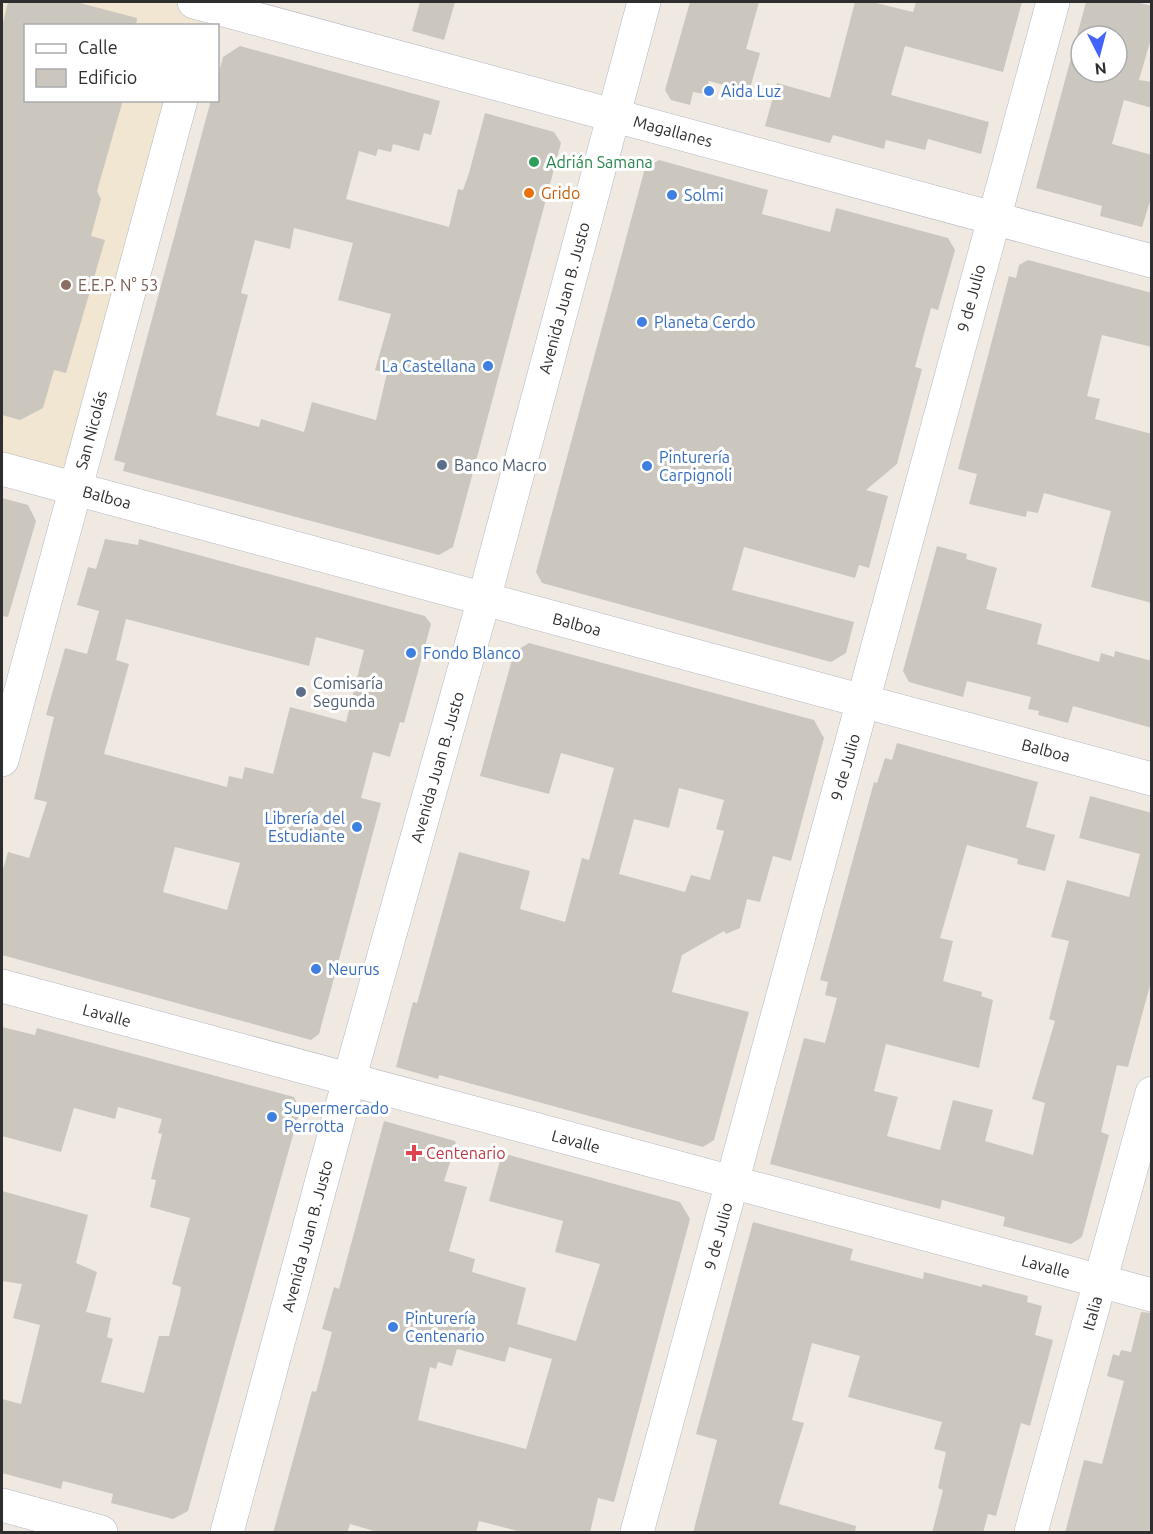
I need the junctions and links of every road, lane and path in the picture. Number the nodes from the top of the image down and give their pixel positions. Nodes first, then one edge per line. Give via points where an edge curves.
1 (644, 2) edge
2 (1053, 2) edge
3 (202, 8) edge
4 (180, 102) edge
5 (612, 115) junction
6 (993, 219) junction
7 (1152, 261) edge
8 (2, 469) edge
9 (75, 489) junction
10 (484, 599) junction
11 (864, 701) junction
12 (2, 760) edge
13 (1152, 779) edge
14 (2, 986) edge
15 (349, 1080) junction
16 (1152, 1094) edge
17 (732, 1182) junction
18 (1101, 1281) junction
19 (1152, 1295) edge
20 (2, 1505) edge
21 (101, 1533) edge
22 (227, 1533) edge
23 (637, 1533) edge
24 (1031, 1533) edge

1 - 5 street, Avenida Juan B. Justo
2 - 6 street, 9 de Julio
3 - 5 street, Magallanes
4 - 9 street, San Nicolás
5 - 6 street, Magallanes
5 - 10 street, Avenida Juan B. Justo
6 - 7 street, Magallanes
6 - 11 street, 9 de Julio
8 - 9 street, Balboa
9 - 10 street, Balboa
9 - 12 street, San Nicolás
10 - 11 street, Balboa
10 - 15 street, Avenida Juan B. Justo
11 - 13 street, Balboa
11 - 17 street, 9 de Julio
14 - 15 street, Lavalle
15 - 17 street, Lavalle
15 - 22 street, Avenida Juan B. Justo
16 - 18 street, Italia
17 - 18 street, Lavalle
17 - 23 street, 9 de Julio
18 - 19 street, Lavalle
18 - 24 street, Italia
20 - 21 street

